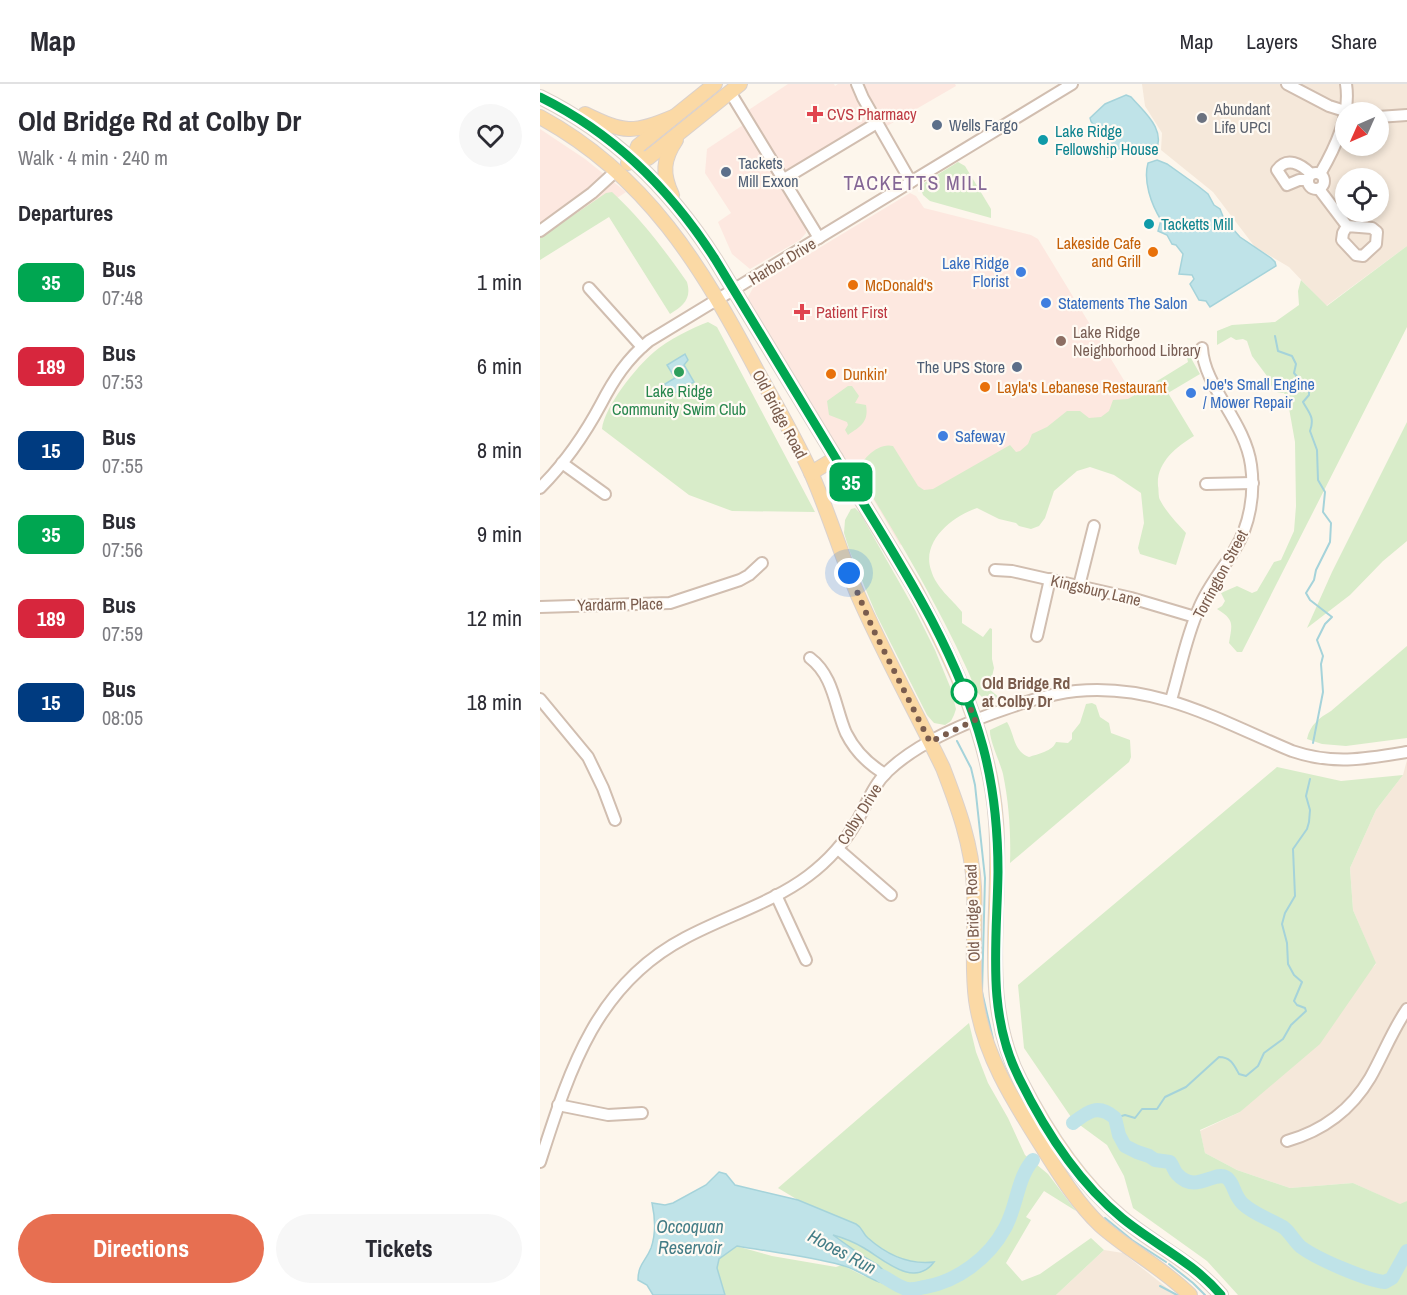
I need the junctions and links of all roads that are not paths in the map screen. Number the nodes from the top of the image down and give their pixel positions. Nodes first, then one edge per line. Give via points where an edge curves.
1 (715, 84) edge
2 (857, 84) edge
3 (1072, 84) edge
4 (1287, 84) edge
5 (1346, 84) edge
6 (735, 88) edge
7 (544, 99) edge
8 (1347, 102) edge
9 (1335, 108) edge
10 (1407, 115) edge
11 (1389, 116) edge
12 (540, 117) edge
13 (673, 117) junction
14 (877, 123) junction
15 (682, 131) junction
16 (1335, 143) edge
17 (633, 159) junction
18 (616, 171) junction
19 (784, 180) junction
20 (911, 182) junction
21 (678, 206) junction
22 (1347, 226) dead end
23 (540, 231) edge
24 (819, 238) junction
25 (589, 288) dead end
26 (734, 290) junction
27 (717, 300) junction
28 (642, 347) junction
29 (1202, 348) dead end
30 (836, 458) junction
31 (562, 463) junction
32 (811, 473) junction
33 (1253, 483) junction
34 (1206, 484) dead end
35 (540, 488) edge
36 (605, 494) dead end
37 (1094, 525) dead end
38 (762, 562) dead end
39 (995, 570) dead end
40 (1050, 579) junction
41 (1079, 586) junction
42 (540, 607) edge
43 (1195, 617) junction
44 (1037, 636) dead end
45 (810, 658) dead end
46 (540, 699) edge
47 (1171, 700) junction
48 (975, 720) junction
49 (930, 742) junction
50 (1407, 752) edge
51 (885, 774) junction
52 (615, 820) dead end
53 (838, 849) junction
54 (776, 895) junction
55 (891, 895) dead end
56 (806, 960) dead end
57 (1407, 1009) edge
58 (558, 1105) junction
59 (642, 1113) dead end
60 (1287, 1141) dead end
61 (542, 1149) edge
62 (540, 1162) edge
63 (1190, 1295) edge
64 (1221, 1295) edge

1 - 13 main road
2 - 14 street
3 - 20 street, Harbor Drive
4 - 9 street
5 - 8 street
6 - 15 main road
6 - 19 street
7 - 13 main road via 624,129 642,129
7 - 17 main road, Old Bridge Road via 588,125
10 - 11 street
12 - 18 main road, Old Bridge Road via 572,136
13 - 17 main road via 638,146
14 - 19 street
14 - 20 street
15 - 17 main road via 648,158
15 - 21 main road via 664,165
16 - 22 street via 1313,176 1311,188 1319,189
17 - 18 main road
17 - 21 main road, Old Bridge Road
18 - 23 street
18 - 27 main road, Old Bridge Road via 664,220
19 - 24 street
20 - 24 street, Harbor Drive
21 - 26 main road, Old Bridge Road
24 - 26 street, Harbor Drive
25 - 28 street
26 - 27 street, Harbor Drive
26 - 30 main road, Old Bridge Road
27 - 28 street, Harbor Drive
27 - 32 main road, Old Bridge Road
28 - 31 street, Harbor Drive via 616,376
29 - 33 street, Torrington Street via 1205,367 1247,445
30 - 32 main road
30 - 48 main road, Old Bridge Road via 914,588 951,660
31 - 35 street, Harbor Drive
31 - 36 street
32 - 49 main road, Old Bridge Road via 857,592
33 - 34 street
33 - 43 street, Torrington Street via 1242,537
37 - 41 street
38 - 42 street, Yardarm Place via 740,580 670,603
39 - 40 street, Kingsbury Lane
40 - 41 street, Kingsbury Lane
40 - 44 street
41 - 43 street, Kingsbury Lane
43 - 47 street, Torrington Street
45 - 51 street via 825,674 852,743
46 - 52 street via 588,757
47 - 48 street, Colby Drive via 1127,692 1076,692 1035,700
47 - 50 street, Colby Drive via 1311,757 1344,761
48 - 49 street, Colby Drive
48 - 64 main road, Old Bridge Road via 988,766 996,820 997,1012 1016,1071 1054,1137 1095,1192 1130,1224 1195,1269
49 - 51 street, Colby Drive
49 - 63 main road, Old Bridge Road via 954,795 969,847 974,886 976,999 1000,1077 1086,1209 1108,1232
51 - 53 street, Colby Drive
53 - 54 street, Colby Drive via 809,875
53 - 55 street
54 - 56 street
54 - 58 street, Colby Drive via 681,940 639,971 588,1034
57 - 60 street via 1353,1102 1331,1121
58 - 59 street via 608,1115
58 - 61 street, Colby Drive
61 - 62 street, Colby Drive

